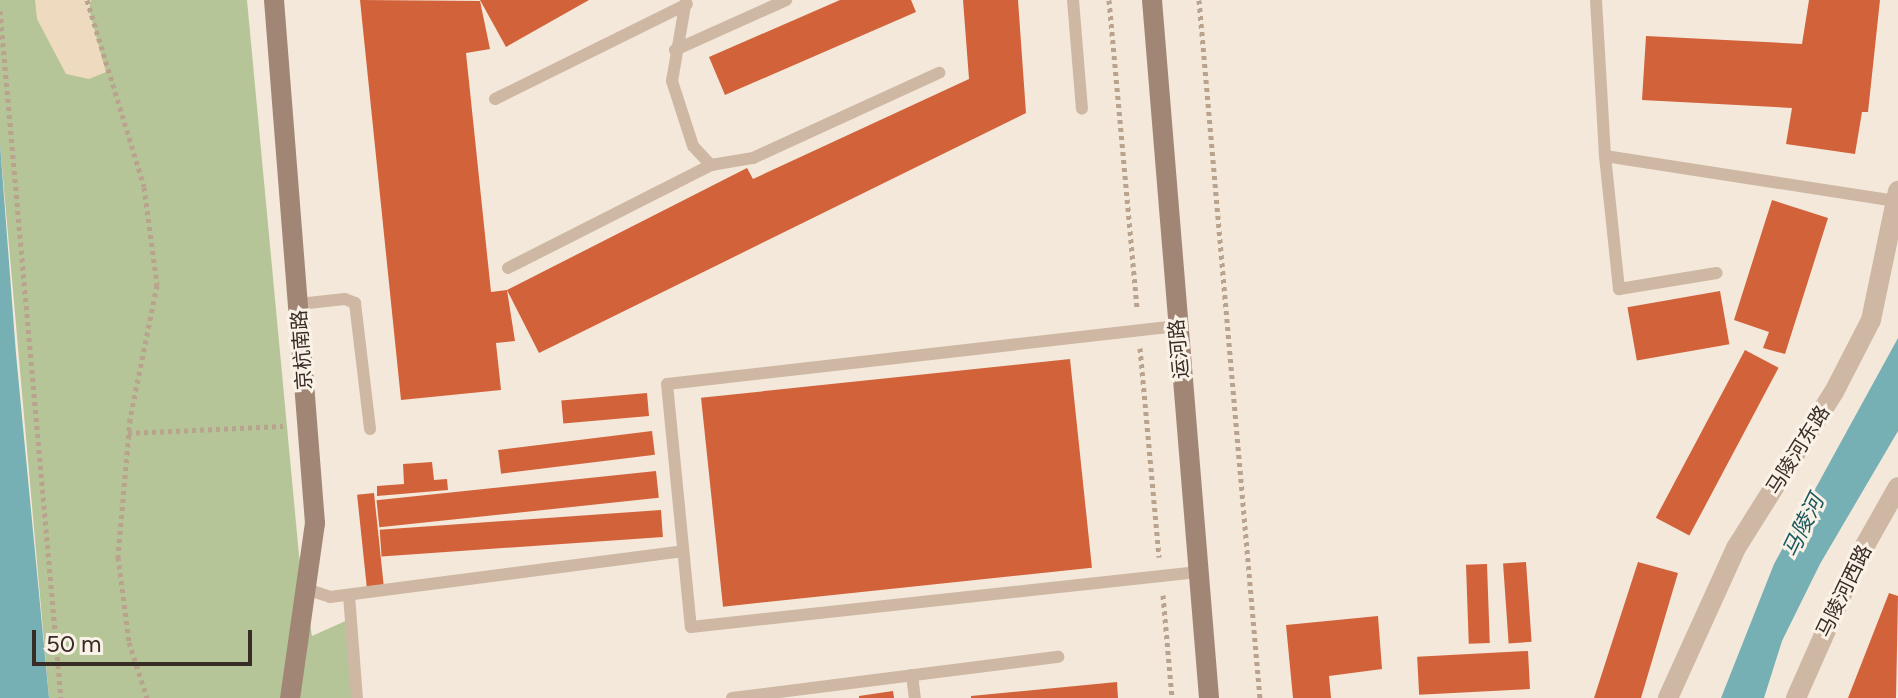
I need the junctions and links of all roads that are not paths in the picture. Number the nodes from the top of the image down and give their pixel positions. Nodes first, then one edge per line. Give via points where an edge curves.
1 (274, 0) edge
2 (786, 0) edge
3 (1073, 0) edge
4 (1152, 0) edge
5 (1596, 0) edge
6 (687, 2) edge
7 (675, 50) junction
8 (939, 73) dead end
9 (495, 99) dead end
10 (1082, 109) dead end
11 (1605, 156) junction
12 (711, 165) junction
13 (1897, 196) edge
14 (508, 268) dead end
15 (1717, 273) dead end
16 (299, 304) junction
17 (1177, 326) junction
18 (370, 429) dead end
19 (1898, 487) edge
20 (683, 551) junction
21 (1198, 572) junction
22 (309, 590) junction
23 (349, 595) junction
24 (1058, 657) dead end
25 (912, 675) junction
26 (290, 698) edge
27 (357, 698) edge
28 (732, 698) edge
29 (915, 698) edge
30 (1209, 698) edge
31 (1668, 698) edge
32 (1796, 698) edge

1 - 16 street, 京杭南路
2 - 7 lane
3 - 10 lane
4 - 17 street, 运河路
5 - 11 lane
6 - 7 lane
6 - 9 lane
7 - 12 lane via 672,81 678,112 693,146
8 - 12 lane via 753,158
11 - 13 lane
11 - 15 lane via 1619,289
12 - 14 lane
13 - 31 street, 马陵河东路 via 1871,320 1834,392 1736,548
16 - 18 lane via 345,299 355,303
16 - 22 street, 京杭南路 via 315,523
17 - 20 lane via 667,384
17 - 21 street, 运河路
19 - 32 street, 马陵河西路 via 1859,556
20 - 21 lane via 691,627
20 - 23 lane
21 - 30 street, 运河路
22 - 23 lane via 330,597
22 - 26 street, 京杭南路
23 - 27 lane
24 - 25 lane
25 - 28 lane
25 - 29 lane

